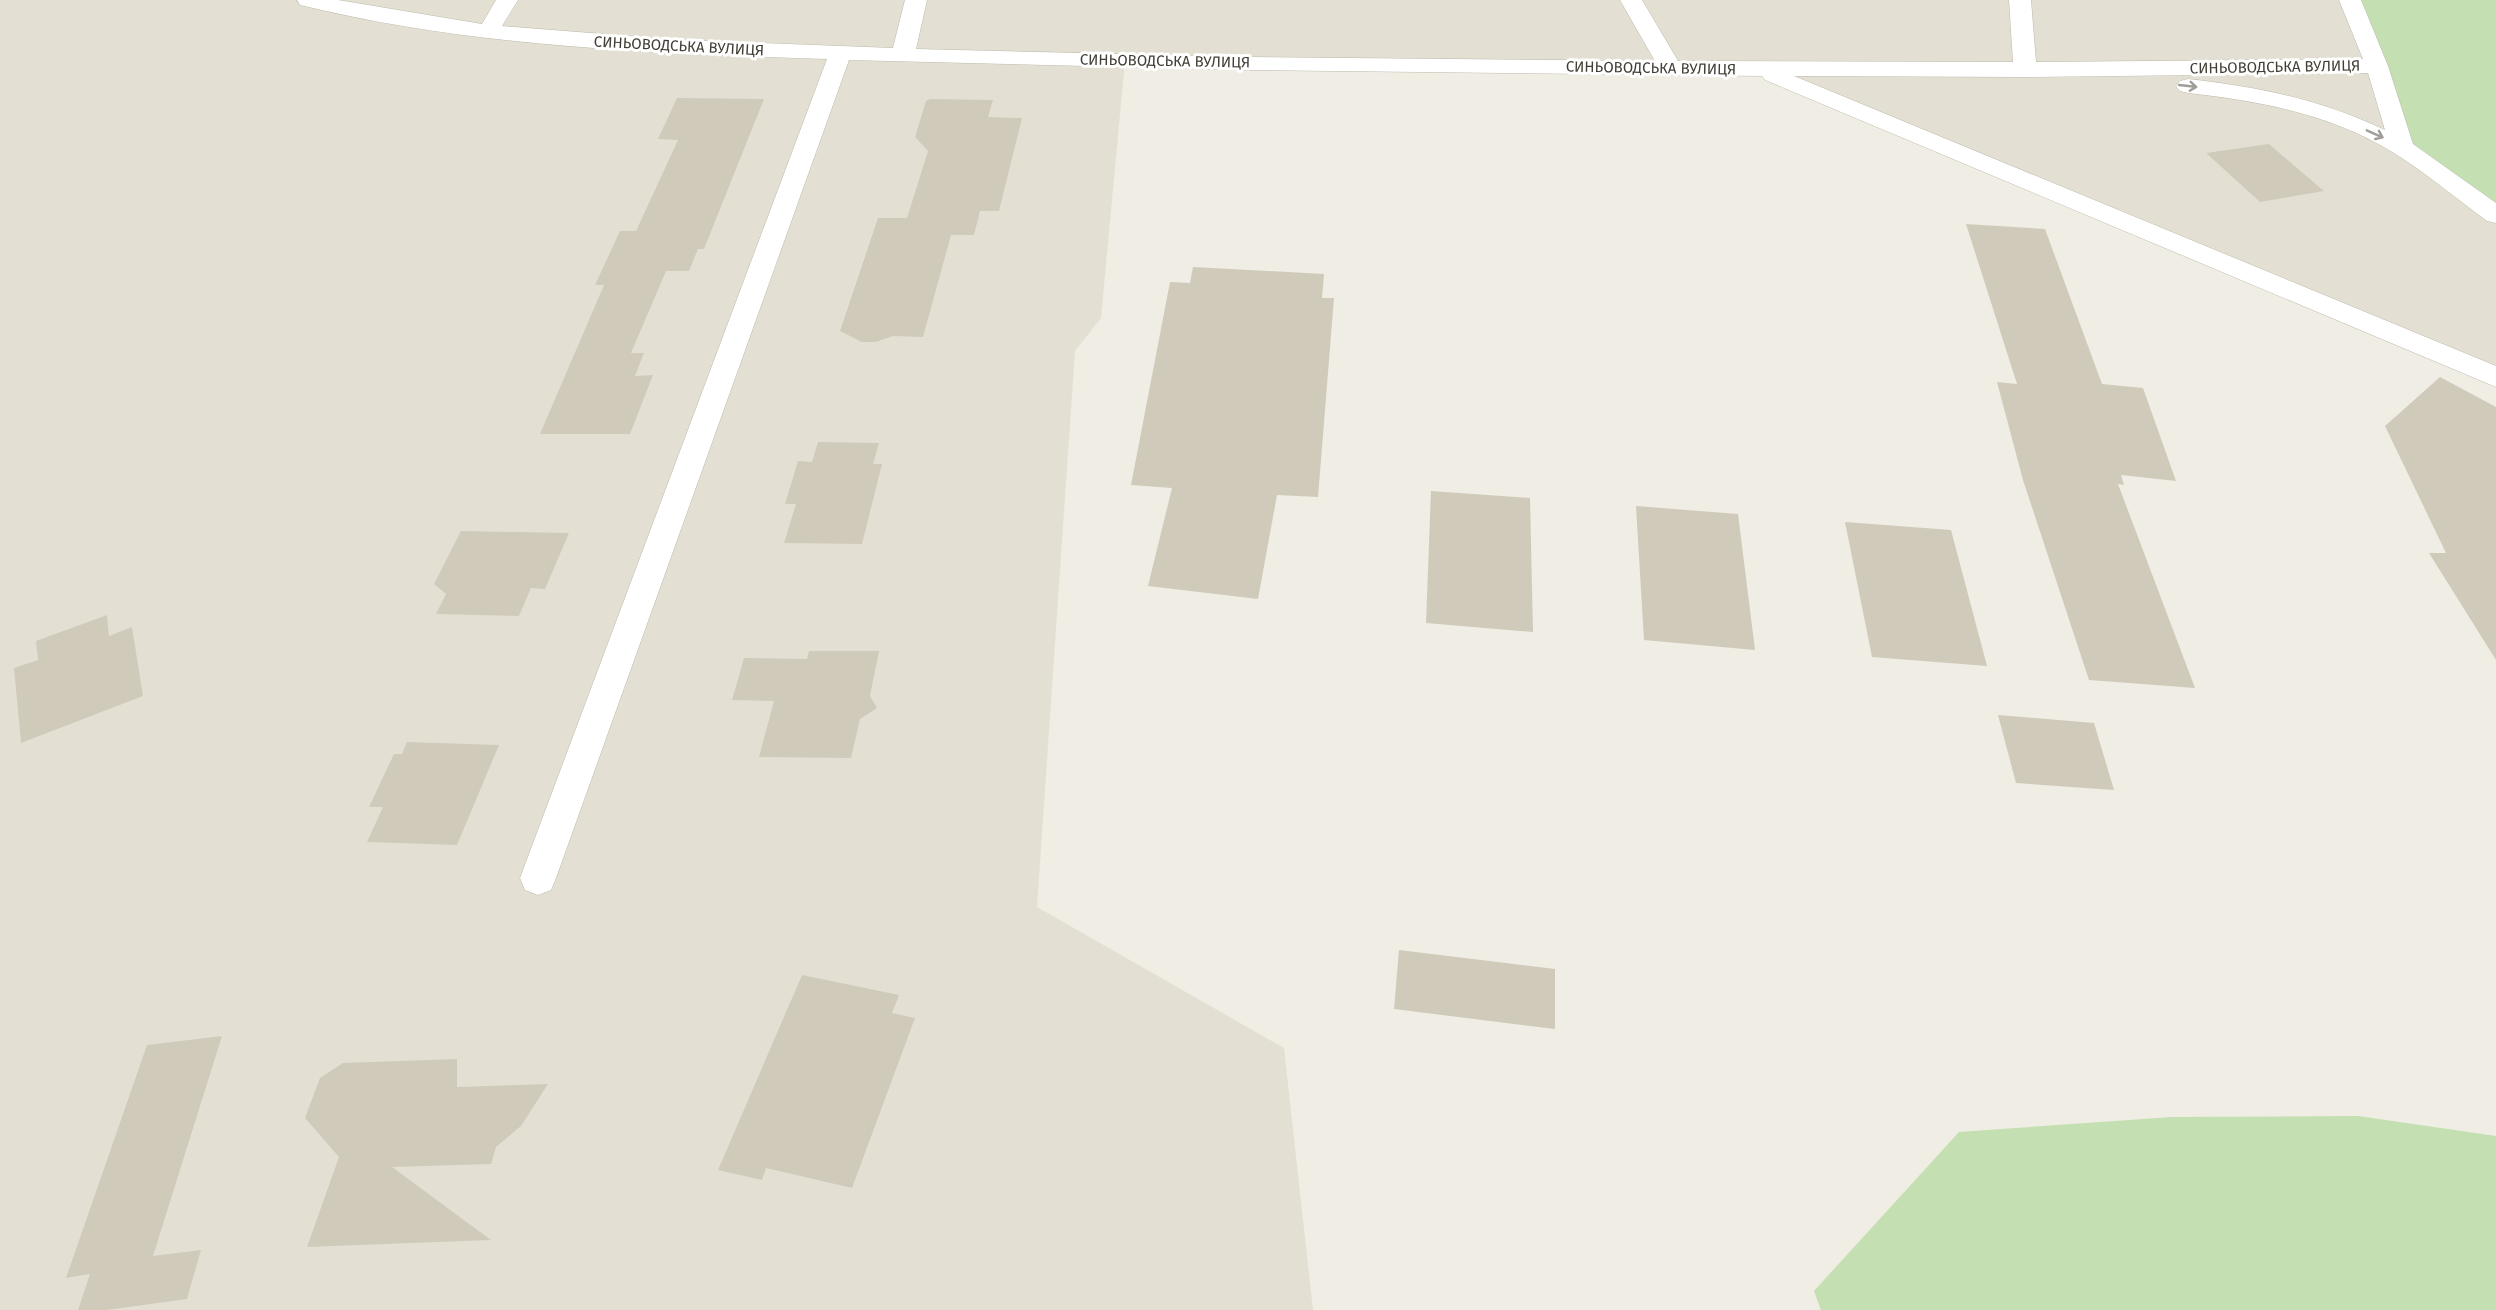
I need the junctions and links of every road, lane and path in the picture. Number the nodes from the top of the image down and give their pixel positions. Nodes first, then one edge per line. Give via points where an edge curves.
1 (308, 0) edge
2 (507, 0) edge
3 (916, 0) edge
4 (1631, 0) edge
5 (2020, 0) edge
6 (2350, 0) edge
7 (488, 31) junction
8 (840, 54) junction
9 (903, 55) junction
10 (2377, 66) junction
11 (1670, 68) junction
12 (1761, 70) junction
13 (2025, 70) junction
14 (2402, 147) junction
15 (2496, 215) edge
16 (2496, 377) edge
17 (538, 878) dead end

1 - 7 street, СИНЬОВОДСЬКА ВУЛИЦЯ
2 - 7 street
3 - 9 street
4 - 11 street
5 - 13 street
6 - 10 street
7 - 8 street, СИНЬОВОДСЬКА ВУЛИЦЯ via 601,43
8 - 9 street, СИНЬОВОДСЬКА ВУЛИЦЯ
8 - 17 street
9 - 11 street, СИНЬОВОДСЬКА ВУЛИЦЯ
10 - 13 street, СИНЬОВОДСЬКА ВУЛИЦЯ
10 - 14 street, СИНЬОВОДСЬКА ВУЛИЦЯ
11 - 12 street, СИНЬОВОДСЬКА ВУЛИЦЯ
12 - 13 street, СИНЬОВОДСЬКА ВУЛИЦЯ
12 - 16 street
13 -> 14 street, СИНЬОВОДСЬКА ВУЛИЦЯ via 2228,90 2271,98 2327,113
14 - 15 street

